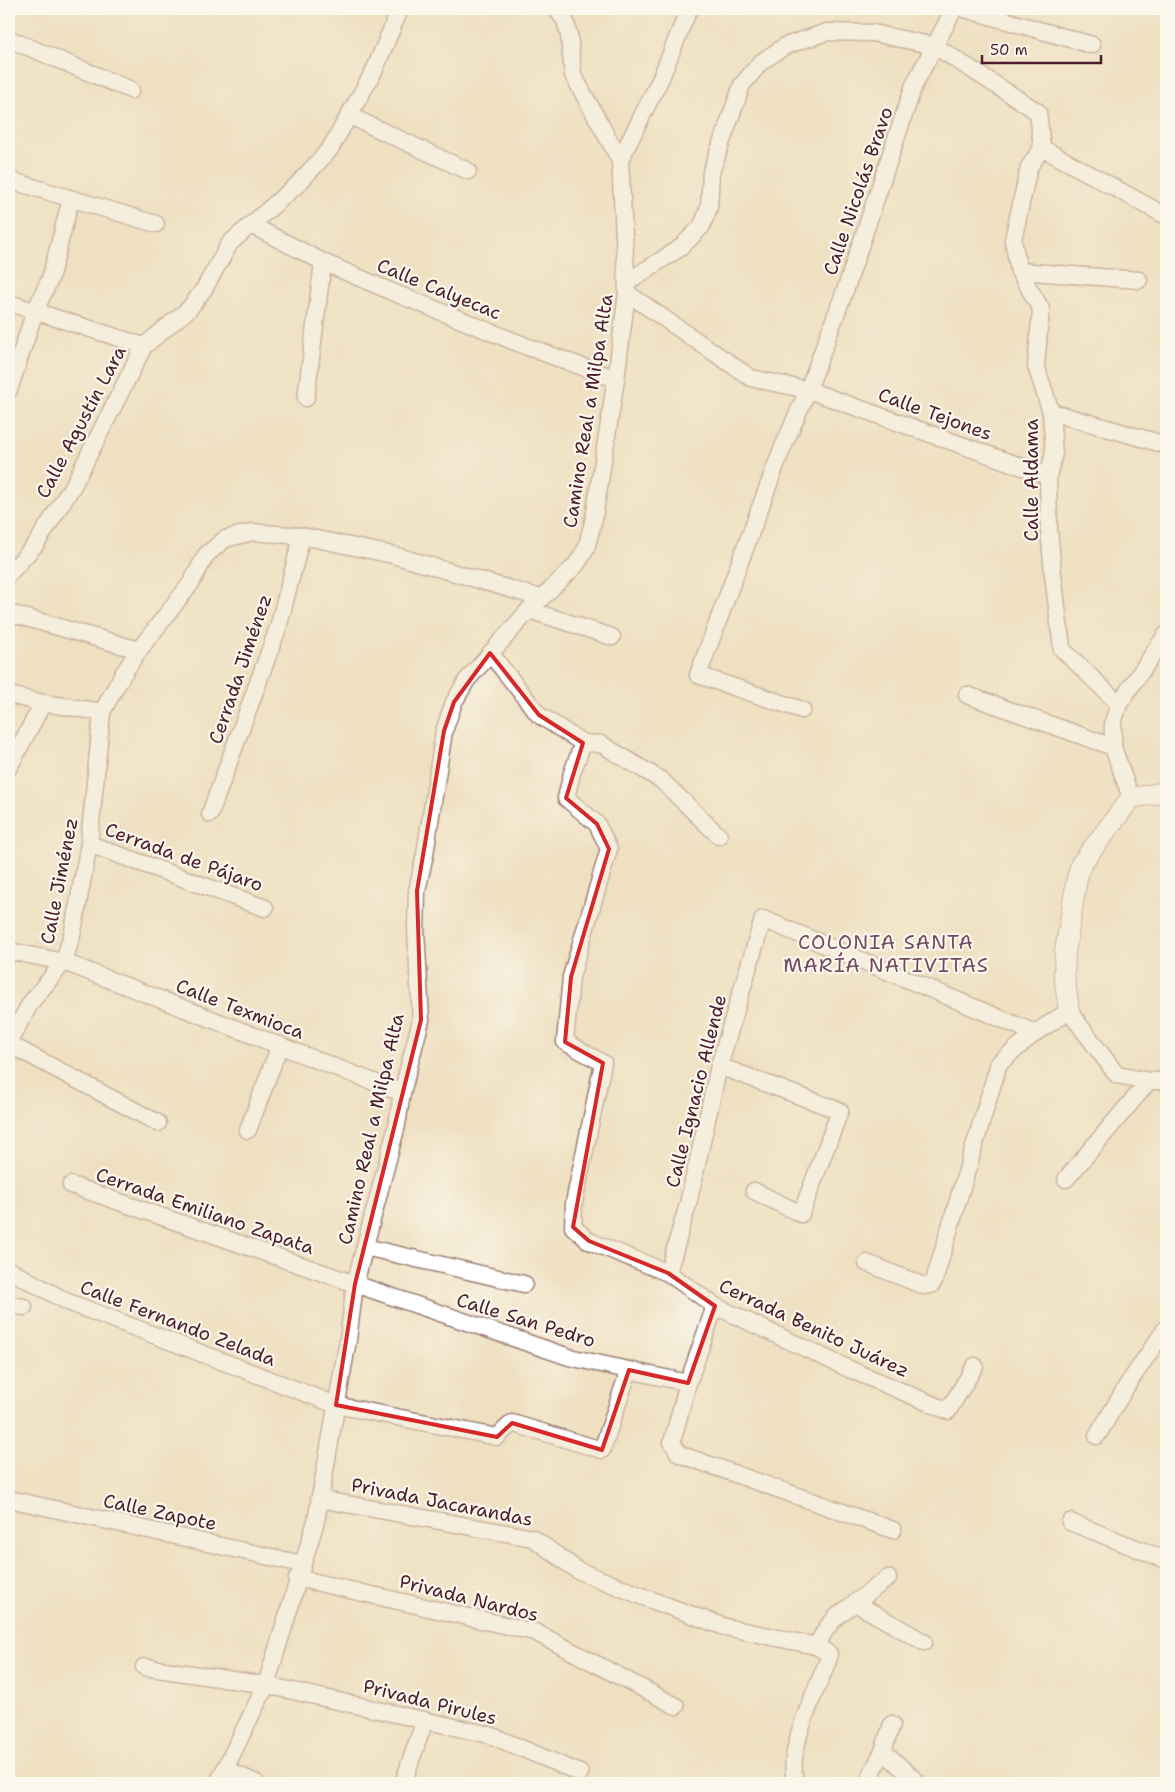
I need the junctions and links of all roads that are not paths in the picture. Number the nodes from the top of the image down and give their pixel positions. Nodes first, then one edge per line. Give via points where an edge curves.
1 (400, 9) edge
2 (556, 9) edge
3 (689, 9) edge
4 (954, 9) edge
5 (965, 9) edge
6 (9, 39) edge
7 (1092, 45) dead end
8 (935, 46) junction
9 (131, 90) dead end
10 (350, 116) junction
11 (1042, 148) junction
12 (620, 160) junction
13 (468, 171) dead end
14 (9, 180) edge
15 (70, 199) junction
16 (1166, 216) edge
17 (156, 224) dead end
18 (252, 225) junction
19 (323, 262) junction
20 (1019, 271) junction
21 (1139, 280) dead end
22 (627, 287) junction
23 (9, 303) edge
24 (35, 310) junction
25 (144, 346) junction
26 (12, 370) edge
27 (616, 380) junction
28 (9, 390) edge
29 (808, 390) junction
30 (306, 398) dead end
31 (1051, 412) junction
32 (1166, 445) edge
33 (1048, 476) junction
34 (302, 536) junction
35 (9, 574) edge
36 (535, 604) junction
37 (9, 613) edge
38 (1166, 634) edge
39 (612, 636) dead end
40 (138, 650) junction
41 (490, 653) junction
42 (9, 695) edge
43 (967, 695) dead end
44 (44, 703) junction
45 (1118, 704) junction
46 (802, 710) dead end
47 (102, 712) junction
48 (583, 744) junction
49 (1113, 747) junction
50 (9, 766) edge
51 (1166, 792) edge
52 (1131, 798) junction
53 (210, 814) dead end
54 (719, 836) dead end
55 (89, 844) junction
56 (265, 908) dead end
57 (9, 950) edge
58 (64, 962) junction
59 (1069, 1011) junction
60 (1034, 1033) junction
61 (9, 1043) edge
62 (280, 1045) junction
63 (719, 1066) junction
64 (1149, 1081) junction
65 (1166, 1082) edge
66 (402, 1093) junction
67 (158, 1123) dead end
68 (248, 1130) dead end
69 (1066, 1179) dead end
70 (71, 1185) dead end
71 (754, 1191) dead end
72 (365, 1247) junction
73 (867, 1263) dead end
74 (9, 1270) edge
75 (668, 1273) junction
76 (355, 1284) junction
77 (524, 1284) dead end
78 (715, 1306) junction
79 (1166, 1328) edge
80 (975, 1366) dead end
81 (628, 1370) junction
82 (688, 1382) junction
83 (336, 1405) junction
84 (1098, 1436) dead end
85 (9, 1499) edge
86 (320, 1499) junction
87 (1070, 1522) dead end
88 (894, 1530) dead end
89 (1166, 1560) edge
90 (300, 1571) junction
91 (888, 1578) dead end
92 (855, 1603) junction
93 (924, 1642) dead end
94 (816, 1646) junction
95 (144, 1667) dead end
96 (266, 1685) junction
97 (676, 1706) dead end
98 (425, 1720) junction
99 (892, 1724) dead end
100 (883, 1751) junction
101 (580, 1773) dead end
102 (221, 1776) edge
103 (256, 1783) edge
104 (403, 1783) edge
105 (796, 1783) edge
106 (867, 1783) edge
107 (918, 1783) edge

1 - 10 street, Calle Agustín Lara via 374,71
2 - 12 street via 565,20 569,35 573,75
3 - 12 street via 660,80
4 - 8 street, Calle Nicolás Bravo
5 - 7 street
6 - 9 street
8 - 11 street via 1038,112
8 - 22 street via 873,33 827,32 785,46 760,63 742,85 719,146 711,172 709,207 702,226 680,248
8 - 29 street, Calle Nicolás Bravo via 914,85
10 - 13 street
10 - 18 street, Calle Agustín Lara via 330,149 298,184
11 - 16 street
11 - 20 street, Calle Aldama via 1029,167 1013,240
12 - 22 street, Camino Real a Milpa Alta
14 - 15 street
15 - 17 street
15 - 24 street via 50,279
18 - 19 street, Calle Calyecac
18 - 25 street, Calle Agustín Lara via 230,243 190,309
19 - 27 street, Calle Calyecac
19 - 30 street
20 - 21 street
20 - 31 street, Calle Aldama via 1041,310 1036,366
22 - 27 street, Camino Real a Milpa Alta
22 - 29 street, Calle Tejones via 752,378
23 - 24 street
24 - 25 street
24 - 26 street
25 - 35 street, Calle Agustín Lara via 74,484 36,544
26 - 28 street
27 - 36 street, Camino Real a Milpa Alta via 594,518 586,548 576,566
29 - 33 street, Calle Tejones
29 - 46 street, Calle Nicolás Bravo via 780,454 698,675
31 - 32 street
31 - 33 street, Calle Aldama via 1054,453
33 - 45 street, Calle Aldama via 1049,529 1062,649
34 - 36 street via 393,555
34 - 40 street via 252,532 225,539 206,555 191,583
34 - 53 street, Cerrada Jiménez via 278,628
36 - 39 street
36 - 41 street, Camino Real a Milpa Alta
37 - 40 street
38 - 45 street
40 - 47 street
41 - 48 street via 540,716
41 - 66 street, Camino Real a Milpa Alta via 467,680 454,702 444,731 416,891 420,1020
42 - 44 street
43 - 49 street
44 - 47 street
44 - 50 street
45 - 49 street via 1112,722
47 - 55 street, Calle Jiménez
48 - 54 street via 601,744 661,780
48 - 75 street, Cerrada Benito Juárez via 566,798 597,824 609,849 571,977 565,1042 603,1063 574,1203 573,1227 589,1241
49 - 52 street
51 - 52 street
52 - 59 street via 1081,864 1065,952 1064,975
55 - 56 street, Cerrada de Pájaro
55 - 58 street, Calle Jiménez
57 - 58 street, Calle Texmioca
58 - 61 street, Calle Jiménez via 31,1002
58 - 62 street, Calle Texmioca
59 - 60 street
59 - 64 street via 1117,1075
60 - 63 street, Calle Ignacio Allende via 763,919
60 - 73 street via 999,1063 934,1281 924,1286
61 - 67 street
62 - 66 street, Calle Texmioca
62 - 68 street
63 - 71 street via 840,1111 801,1214
63 - 75 street, Calle Ignacio Allende via 688,1204
64 - 65 street
64 - 69 street
66 - 72 street, Camino Real a Milpa Alta via 397,1125
70 - 76 street, Cerrada Emiliano Zapata
72 - 76 street, Camino Real a Milpa Alta
72 - 77 street
74 - 83 street, Calle Fernando Zelada via 68,1302
75 - 78 street, Cerrada Benito Juárez
76 - 81 street, Calle San Pedro via 569,1357
76 - 83 street, Camino Real a Milpa Alta
78 - 80 street, Cerrada Benito Juárez via 948,1411
78 - 82 street
79 - 84 street
81 - 82 street, Calle San Pedro
81 - 83 street, Calle Fernando Zelada via 602,1450 512,1423 497,1437
82 - 88 street via 672,1442 679,1454
83 - 86 street, Camino Real a Milpa Alta
85 - 90 street, Calle Zapote
86 - 90 street, Camino Real a Milpa Alta
86 - 94 street, Privada Jacarandas via 533,1538 577,1570 654,1602 725,1627
87 - 89 street
90 - 96 street, Camino Real a Milpa Alta
90 - 97 street, Privada Nardos via 535,1632
91 - 92 street
92 - 93 street
92 - 94 street via 836,1617
94 - 105 street via 827,1652 829,1658 795,1744 793,1775
95 - 96 street, Privada Pirules
96 - 98 street, Privada Pirules
96 - 102 street, Camino Real a Milpa Alta
98 - 101 street, Privada Pirules via 490,1735
98 - 104 street
99 - 100 street
100 - 106 street
100 - 107 street
102 - 103 street

